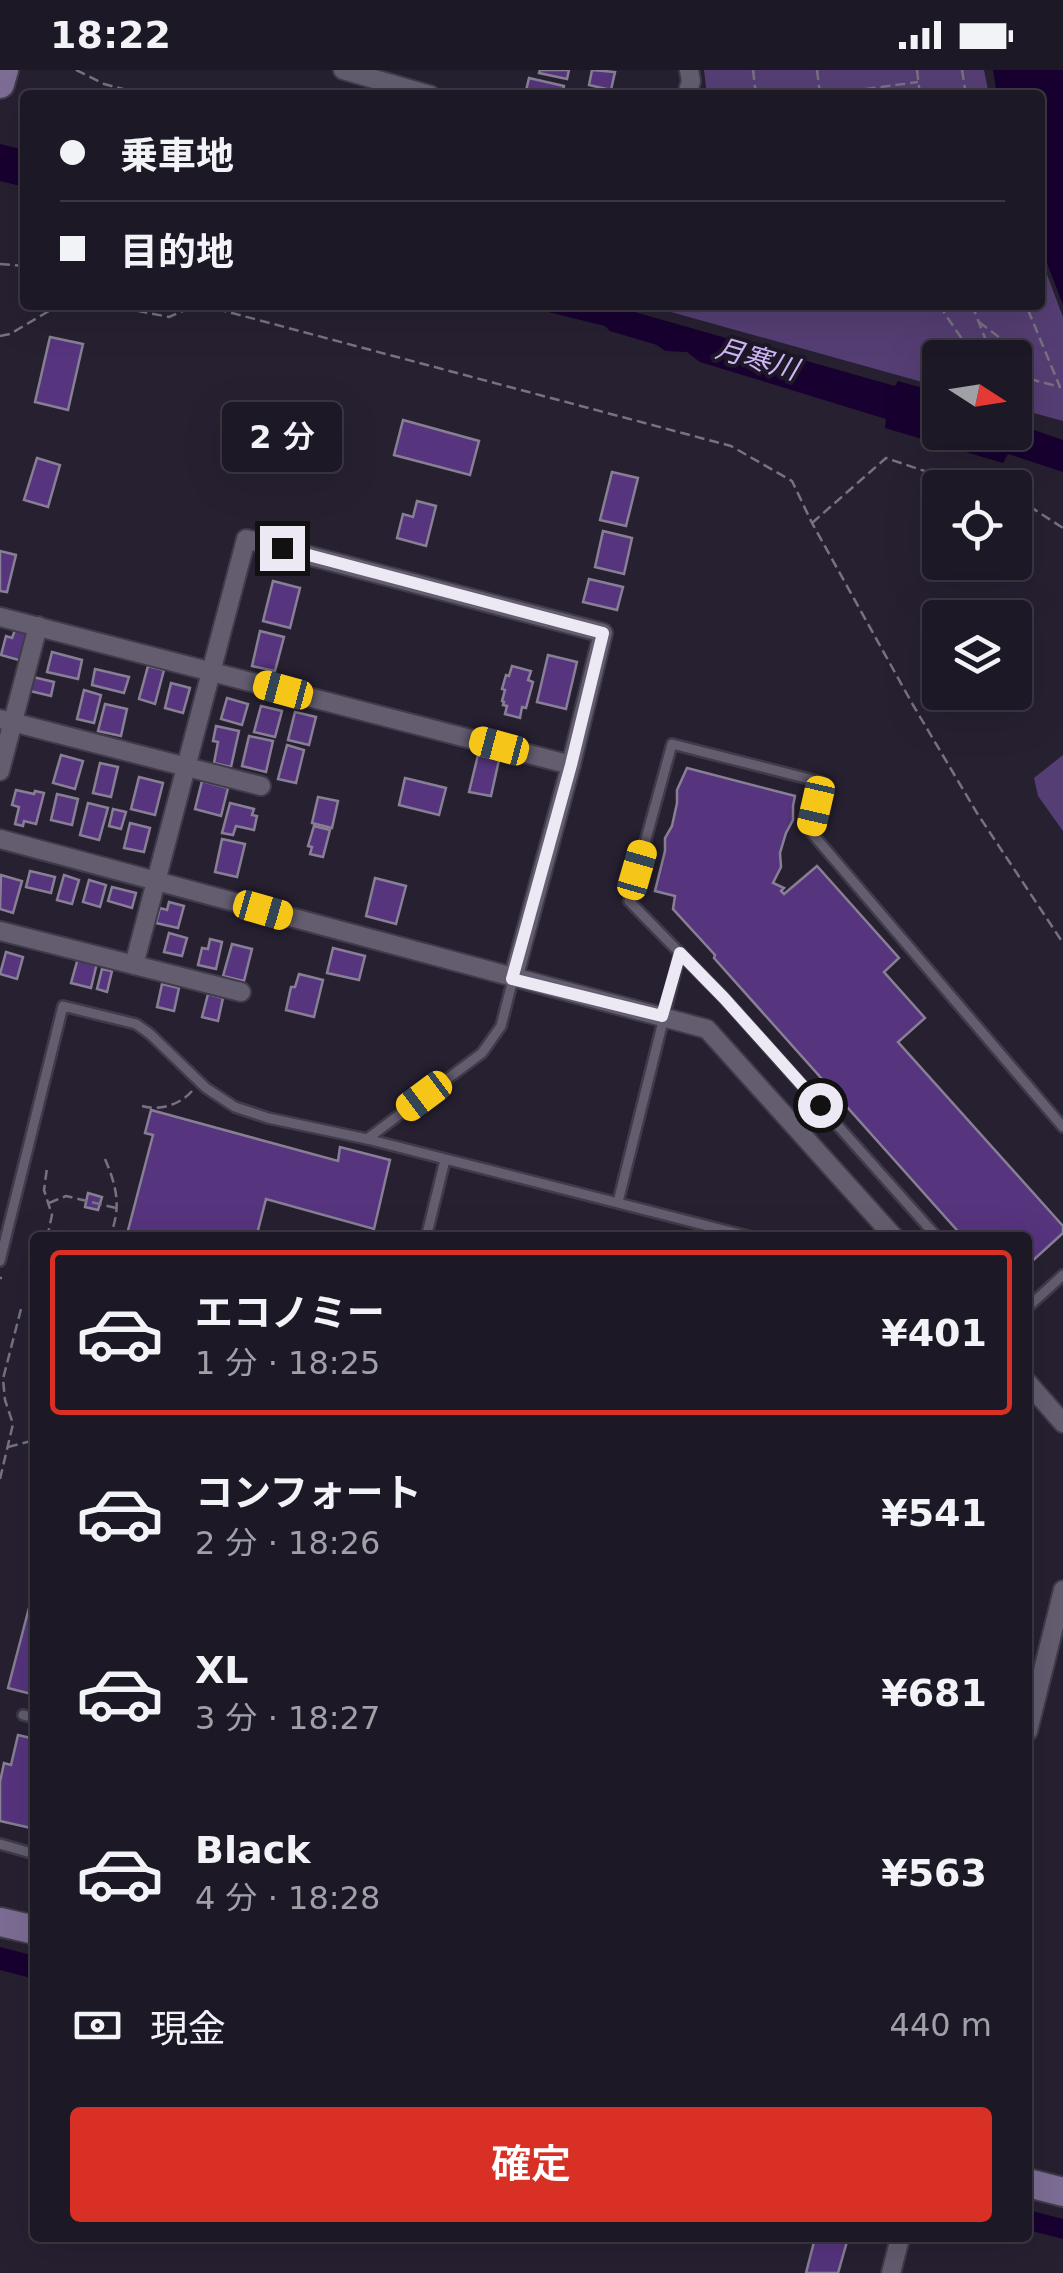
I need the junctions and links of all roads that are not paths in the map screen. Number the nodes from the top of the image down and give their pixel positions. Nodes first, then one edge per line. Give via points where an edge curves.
1 (4, 70) edge
2 (350, 71) edge
3 (0, 84) edge
4 (413, 90) edge
5 (0, 617) edge
6 (38, 626) junction
7 (211, 671) junction
8 (7, 720) edge
9 (571, 765) junction
10 (186, 766) junction
11 (0, 771) edge
12 (261, 786) dead end
13 (0, 839) edge
14 (156, 880) junction
15 (0, 931) edge
16 (680, 953) junction
17 (134, 965) junction
18 (512, 979) junction
19 (241, 992) dead end
20 (662, 1016) junction
21 (1063, 1126) edge
22 (367, 1139) junction
23 (444, 1160) junction
24 (618, 1202) junction
25 (427, 1232) edge
26 (732, 1232) edge
27 (890, 1232) edge
28 (933, 1232) edge
29 (0, 1261) edge
30 (1063, 1275) edge
31 (1032, 1303) edge
32 (1032, 1388) edge
33 (1063, 1423) edge
34 (1063, 1590) edge
35 (1032, 1714) edge
36 (24, 1715) dead end
37 (30, 1717) edge
38 (0, 1844) edge
39 (30, 1853) edge
40 (0, 1922) edge
41 (30, 1929) edge
42 (1032, 2184) edge
43 (1063, 2192) edge
44 (899, 2242) edge
45 (891, 2273) edge

1 - 3 main road
2 - 4 street
5 - 6 street
6 - 7 street
6 - 8 street
7 - 9 street
7 - 9 street via 246,539 603,633
7 - 10 street
8 - 10 street
8 - 11 street
9 - 18 street
10 - 12 street
10 - 14 street
13 - 14 street
14 - 17 street
14 - 18 street
15 - 17 street
16 - 20 lane
16 - 21 lane via 628,901 672,744 821,782 810,831
16 - 28 lane
17 - 19 street
18 - 20 street
18 - 22 lane via 501,1026 482,1053
20 - 24 lane
20 - 27 street via 707,1030
22 - 23 lane
22 - 29 lane via 235,1107 136,1024 64,1006
23 - 24 lane
23 - 25 lane
24 - 26 lane
30 - 31 lane
32 - 33 street
34 - 35 street
36 - 37 lane
38 - 39 lane
40 - 41 main road
42 - 43 main road
44 - 45 street

